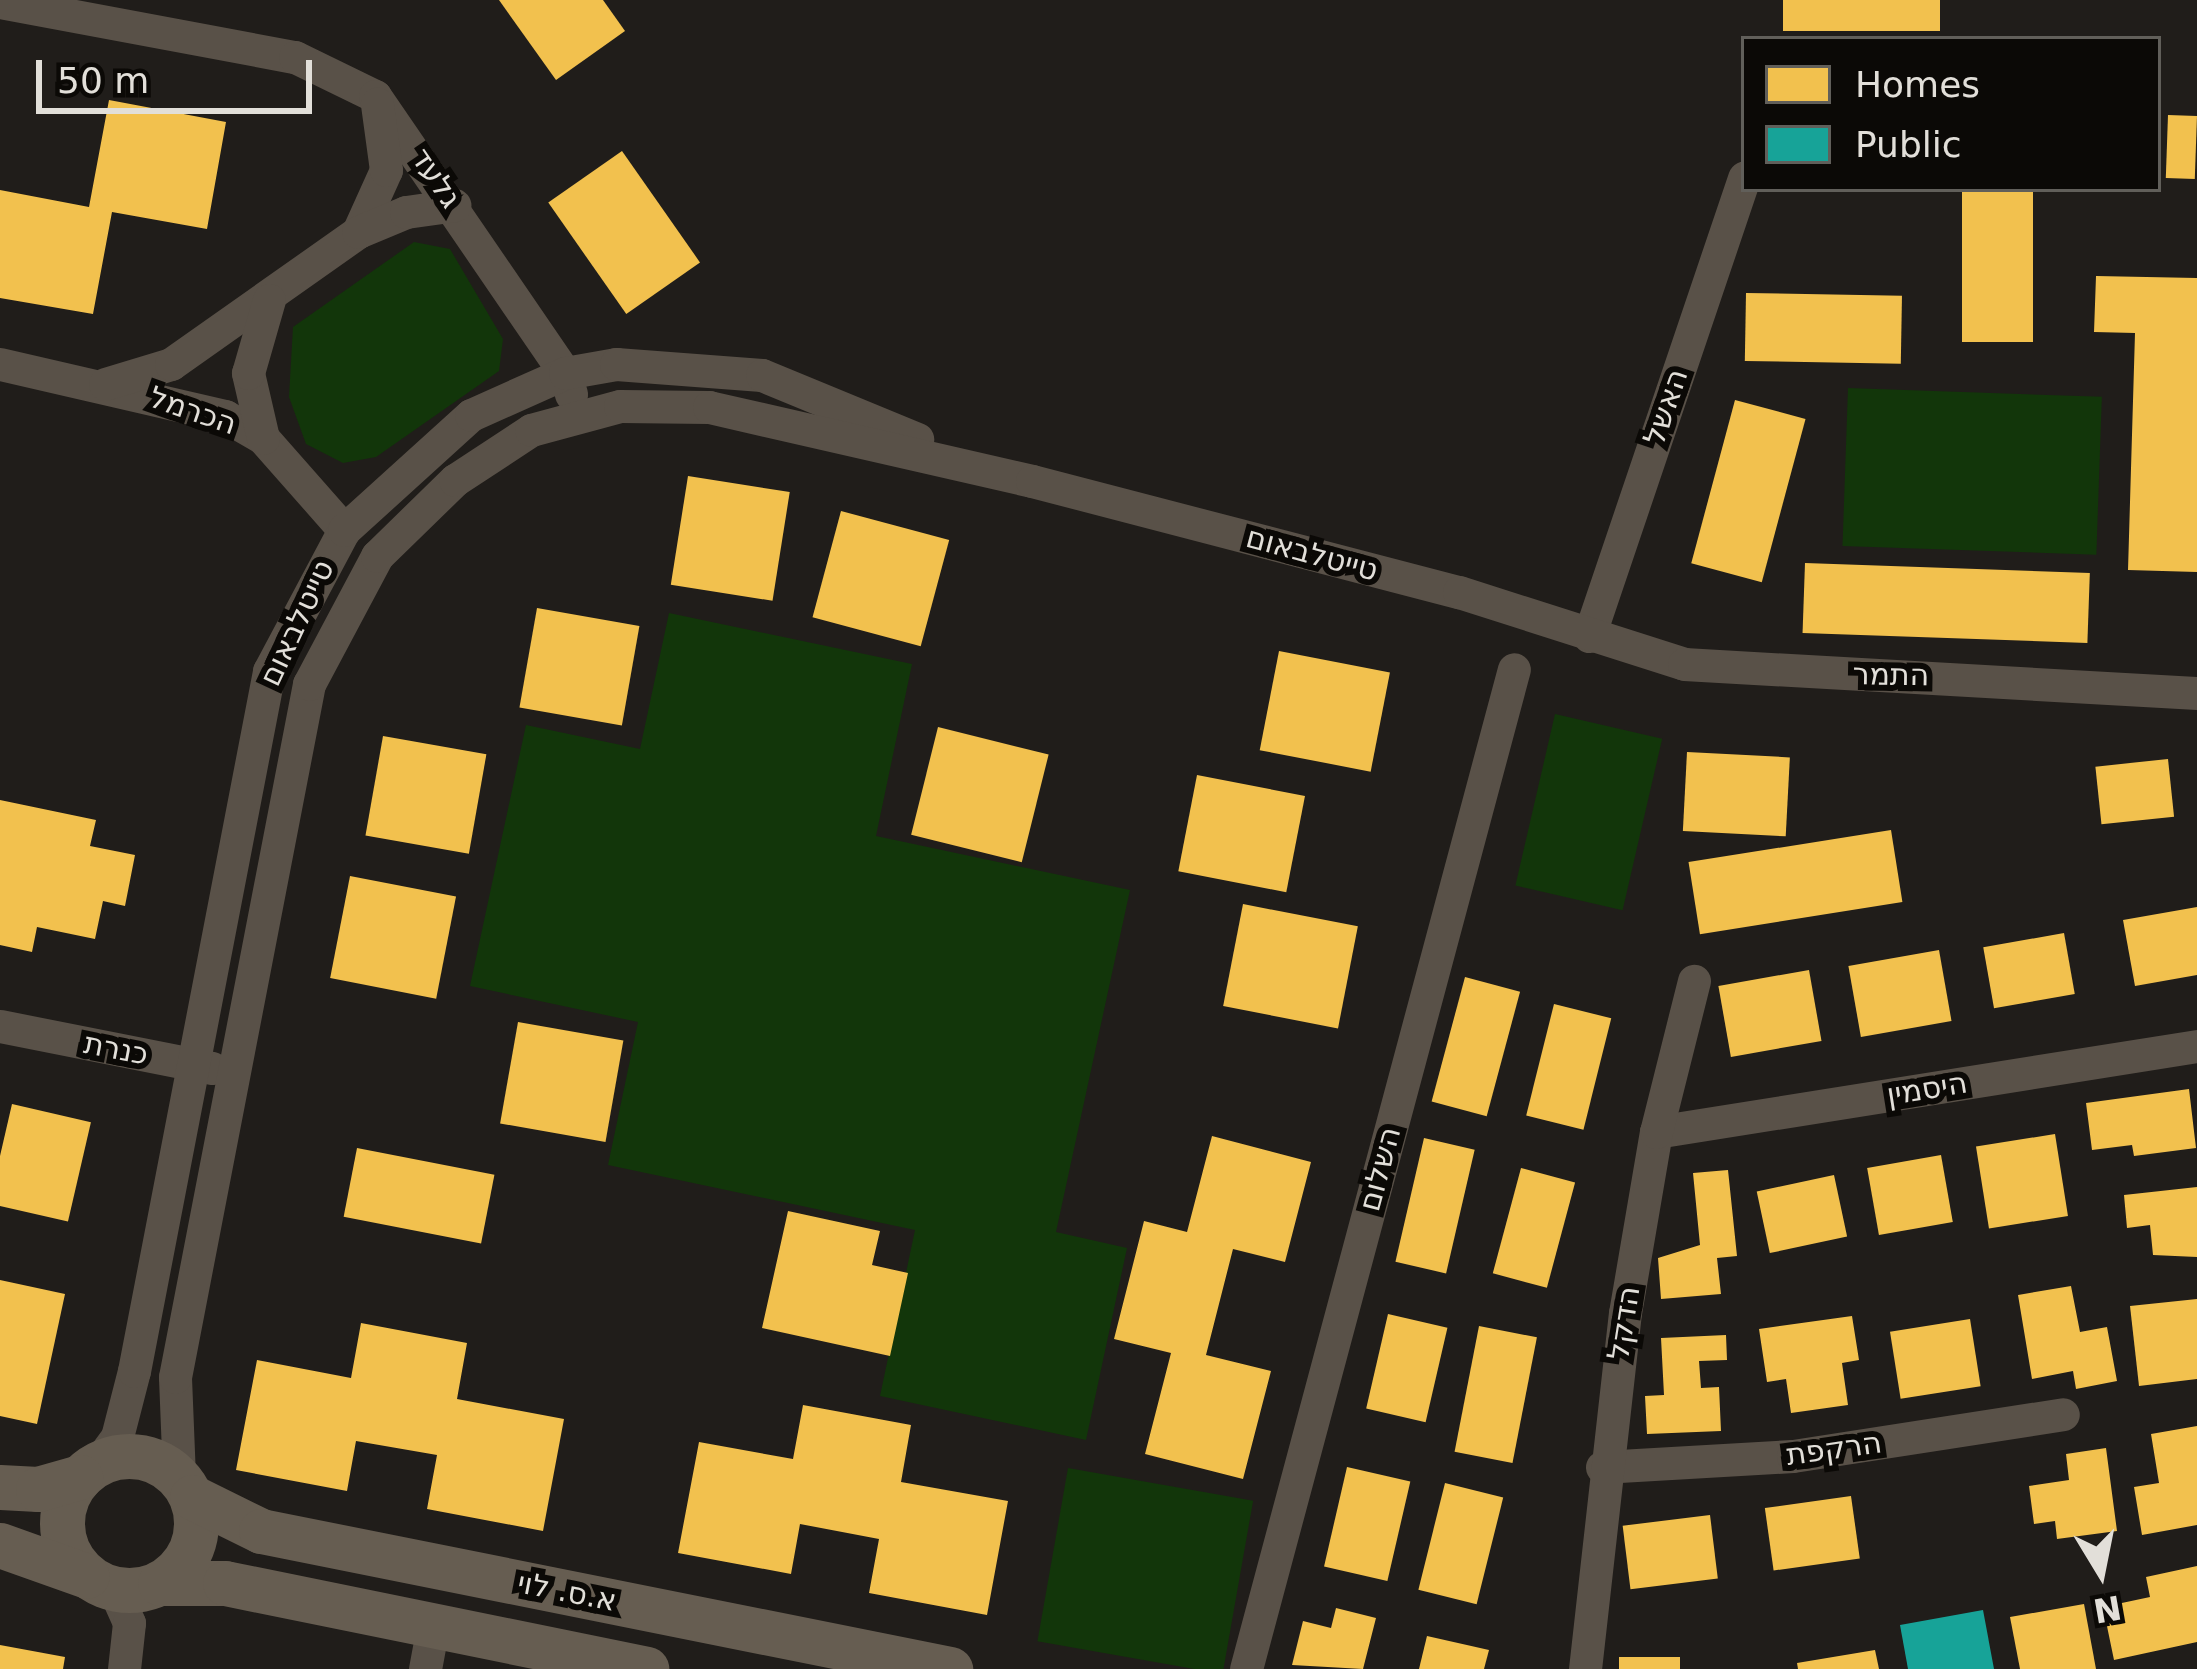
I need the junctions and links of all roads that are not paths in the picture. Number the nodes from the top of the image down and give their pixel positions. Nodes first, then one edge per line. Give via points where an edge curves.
1 (0, 2) edge
2 (375, 96) junction
3 (1741, 186) edge
4 (455, 205) junction
5 (358, 232) junction
6 (270, 298) junction
7 (0, 364) edge
8 (566, 373) junction
9 (106, 384) junction
10 (576, 413) junction
11 (263, 438) junction
12 (1032, 481) junction
13 (344, 530) junction
14 (1589, 636) junction
15 (1514, 669) dead end
16 (2197, 693) edge
17 (1694, 981) dead end
18 (0, 1026) edge
19 (2197, 1046) edge
20 (190, 1064) junction
21 (232, 1072) junction
22 (1657, 1132) junction
23 (2063, 1414) dead end
24 (1602, 1467) junction
25 (89, 1470) junction
26 (0, 1487) edge
27 (186, 1487) junction
28 (0, 1545) edge
29 (101, 1582) junction
30 (160, 1583) junction
31 (429, 1647) edge
32 (124, 1669) edge
33 (646, 1669) edge
34 (950, 1669) edge
35 (1246, 1669) edge
36 (1585, 1669) edge

1 - 2 street, גלעד via 295,57
2 - 4 street, גלעד
2 - 5 street via 386,170
3 - 14 street, האשל
4 - 5 street via 406,212
4 - 8 street, גלעד
5 - 6 street
6 - 9 street via 171,364
6 - 11 street via 248,373
7 - 9 street, הכרמל
8 - 10 street, גלעד
8 - 12 street, טייטלבאום via 663,362 762,375
8 - 13 street, טייטלבאום via 471,415
9 - 11 street, הכרמל via 225,416
10 - 12 street, טייטלבאום via 709,407
10 - 21 street, טייטלבאום via 531,430 455,480 377,556 348,601 300,719
11 - 13 street, הכרמל
12 - 14 street, טייטלבאום via 1459,592
13 - 20 street, טייטלבאום via 269,670
14 - 16 street, התמר via 1684,664 1747,670
15 - 35 street, השלום
17 - 22 street, הדקל
18 - 20 street, כנרת
19 - 22 street, היסמין
20 - 21 street, כנרת
20 - 25 street, טייטלבאום via 123,1417
21 - 27 street, טייטלבאום via 175,1377
22 - 24 street, הדקל
23 - 24 street, הרקפת via 1793,1456
24 - 36 street, הדקל
25 - 26 main road via 38,1489
25 - 27 main road via 141,1457
25 - 29 main road via 62,1517 72,1560
27 - 30 main road via 196,1536
27 - 34 main road, א.ס. לוי via 261,1531
28 - 29 main road
29 - 30 main road
29 - 32 street via 129,1623
30 - 31 main road, א.ס. לוי via 225,1583
31 - 33 main road, א.ס. לוי

